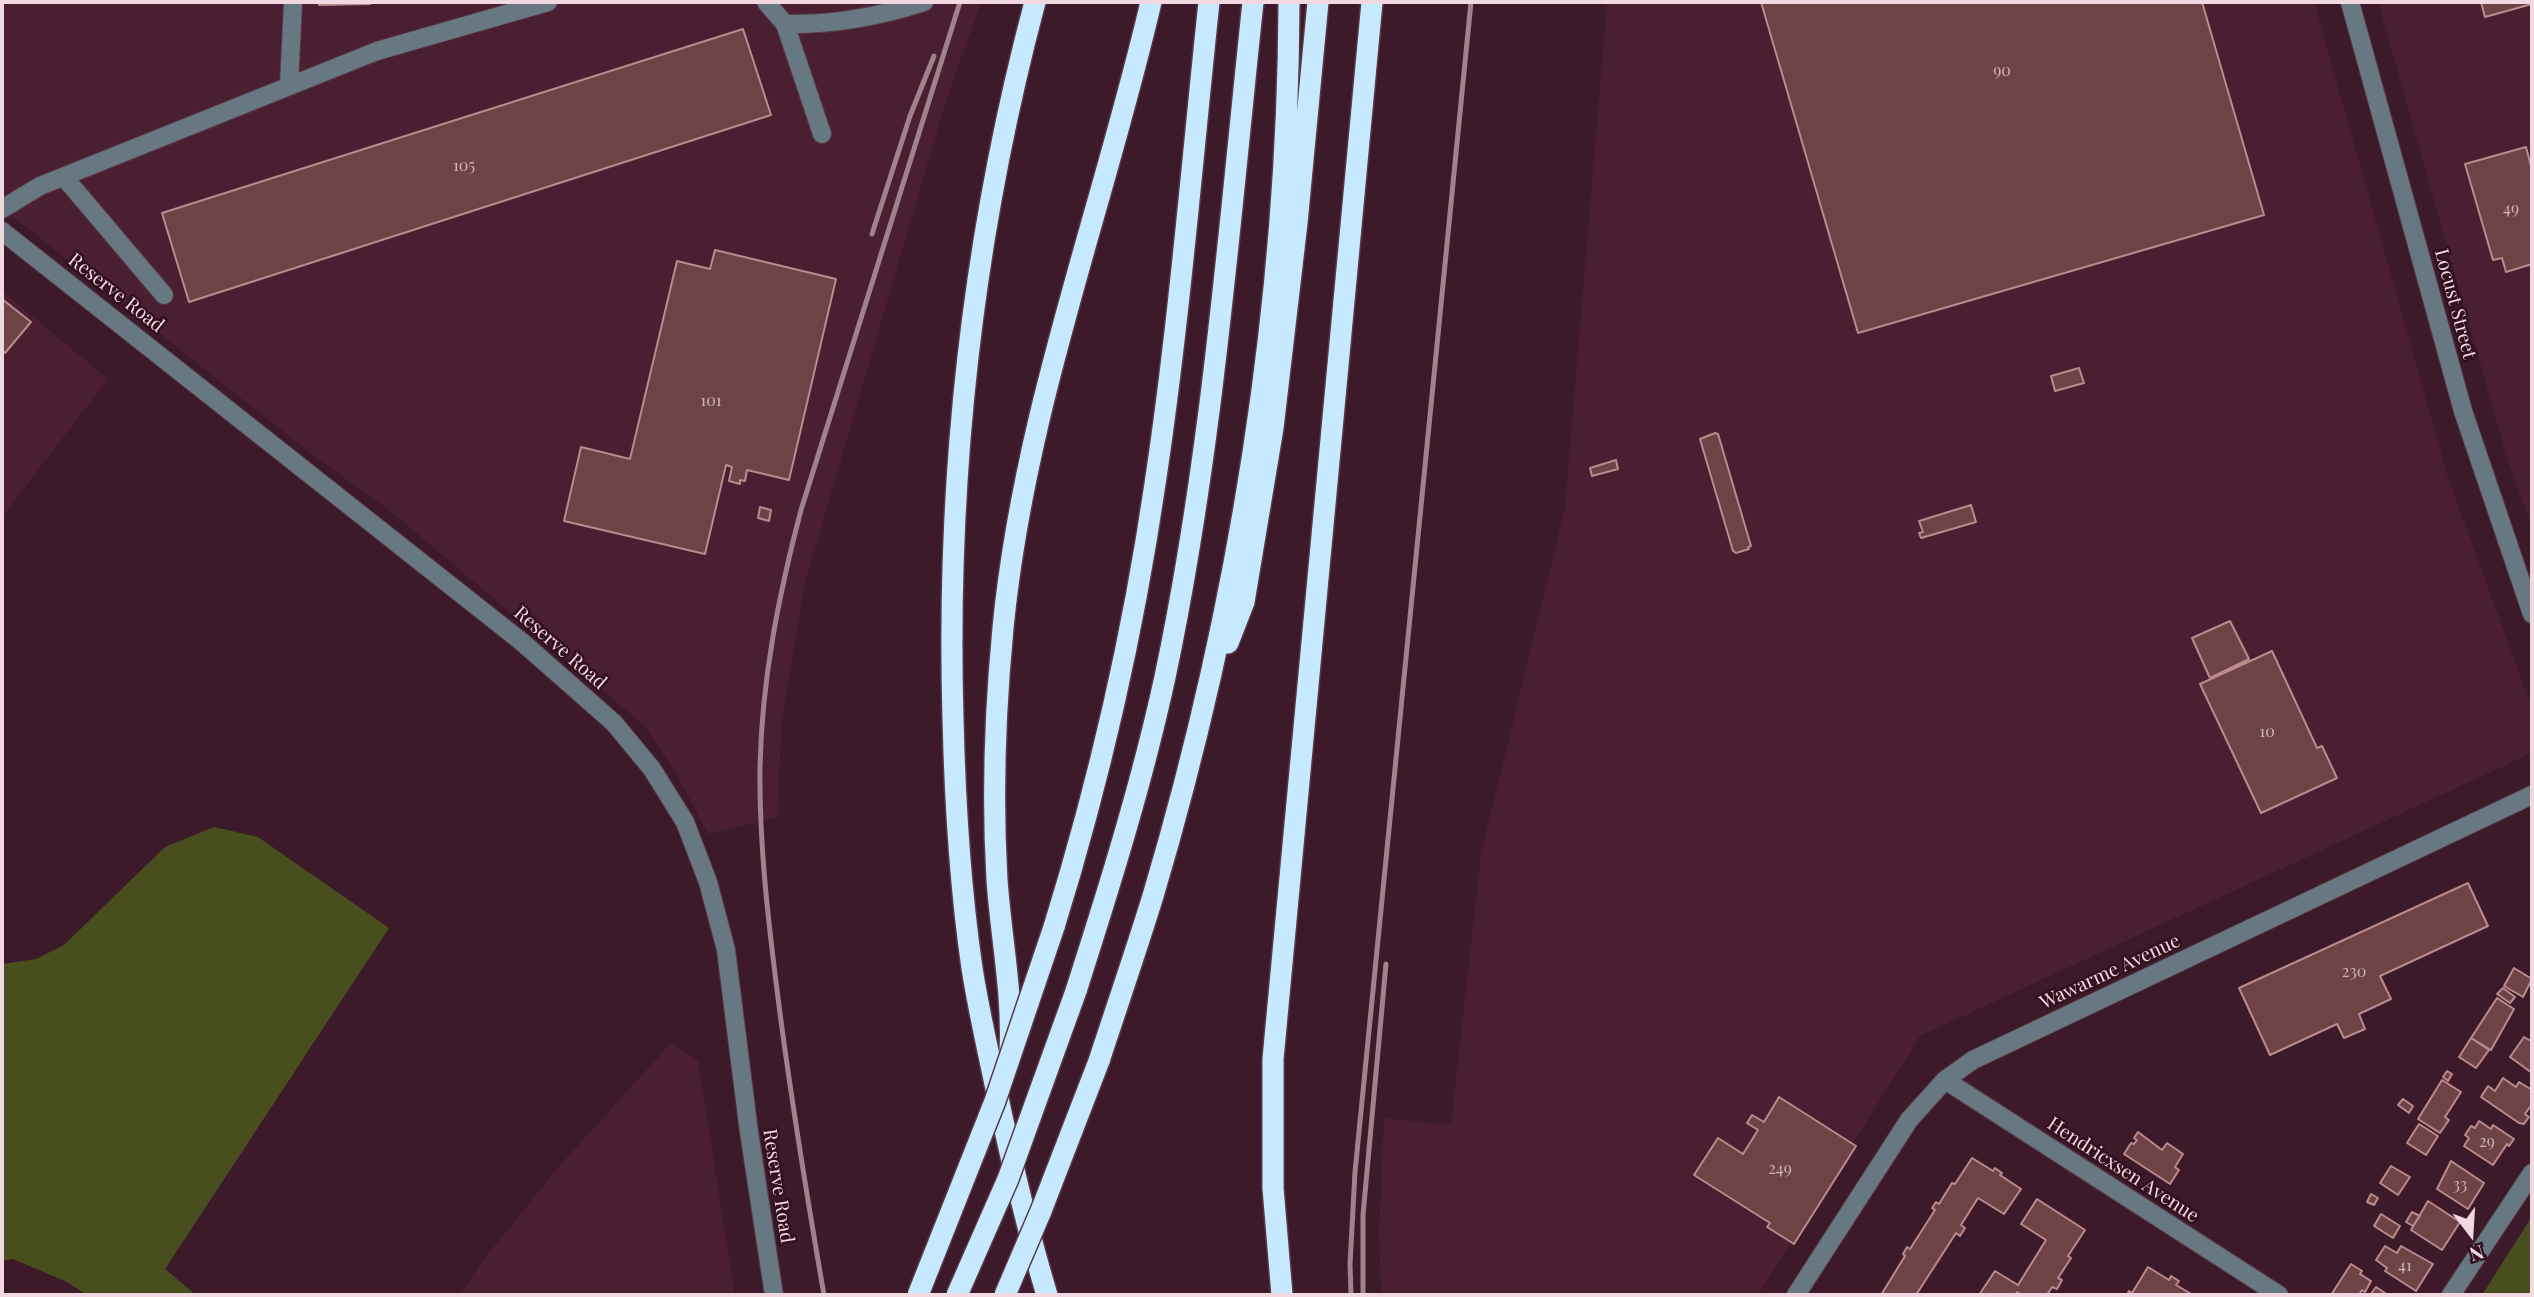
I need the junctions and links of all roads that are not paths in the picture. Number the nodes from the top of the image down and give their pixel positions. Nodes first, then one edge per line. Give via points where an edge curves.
1 (293, 2) edge
2 (548, 2) edge
3 (766, 2) edge
4 (924, 2) edge
5 (1035, 2) edge
6 (1151, 2) edge
7 (1209, 2) edge
8 (1254, 2) edge
9 (1289, 2) edge
10 (1318, 2) edge
11 (1372, 2) edge
12 (2350, 2) edge
13 (785, 24) junction
14 (289, 86) junction
15 (822, 134) dead end
16 (64, 177) junction
17 (2, 209) edge
18 (2, 231) edge
19 (164, 295) dead end
20 (2532, 614) edge
21 (1205, 700) junction
22 (2532, 795) edge
23 (1945, 1080) junction
24 (1000, 1109) junction
25 (2532, 1173) edge
26 (774, 1295) edge
27 (918, 1295) edge
28 (957, 1295) edge
29 (1004, 1295) edge
30 (1047, 1295) edge
31 (1282, 1295) edge
32 (1796, 1295) edge
33 (2279, 1295) edge
34 (2451, 1295) edge

1 - 14 street
2 - 14 street via 377,51
3 - 13 street
4 - 13 street via 887,15 822,25
5 - 24 highway, bridge via 999,156 977,281 958,470 951,621 962,876 973,970
6 - 24 highway, bridge via 1049,374 1009,579 998,692 995,797 1010,1063
7 - 27 highway, bridge via 1151,514 1115,698 1054,927 995,1101
8 - 28 highway, bridge via 1203,463 1165,678 1132,807 1076,991 1012,1167
9 - 21 highway via 1284,147 1263,376 1235,556
10 - 21 highway via 1282,362 1263,496 1244,602
11 - 31 highway via 1273,1059 1273,1188
12 - 20 street, Locust Street via 2463,411
13 - 15 street
14 - 16 street
16 - 17 street
16 - 19 street
18 - 26 street, Reserve Road via 522,642 614,723 652,769 685,822 708,882 726,950
21 - 29 highway, bridge via 1153,894 1099,1061
22 - 23 street, Wawarme Avenue via 1973,1060
23 - 32 street, Wawarme Avenue via 1909,1120
23 - 33 street, Hendricxsen Avenue
24 - 30 highway, bridge
25 - 34 street

